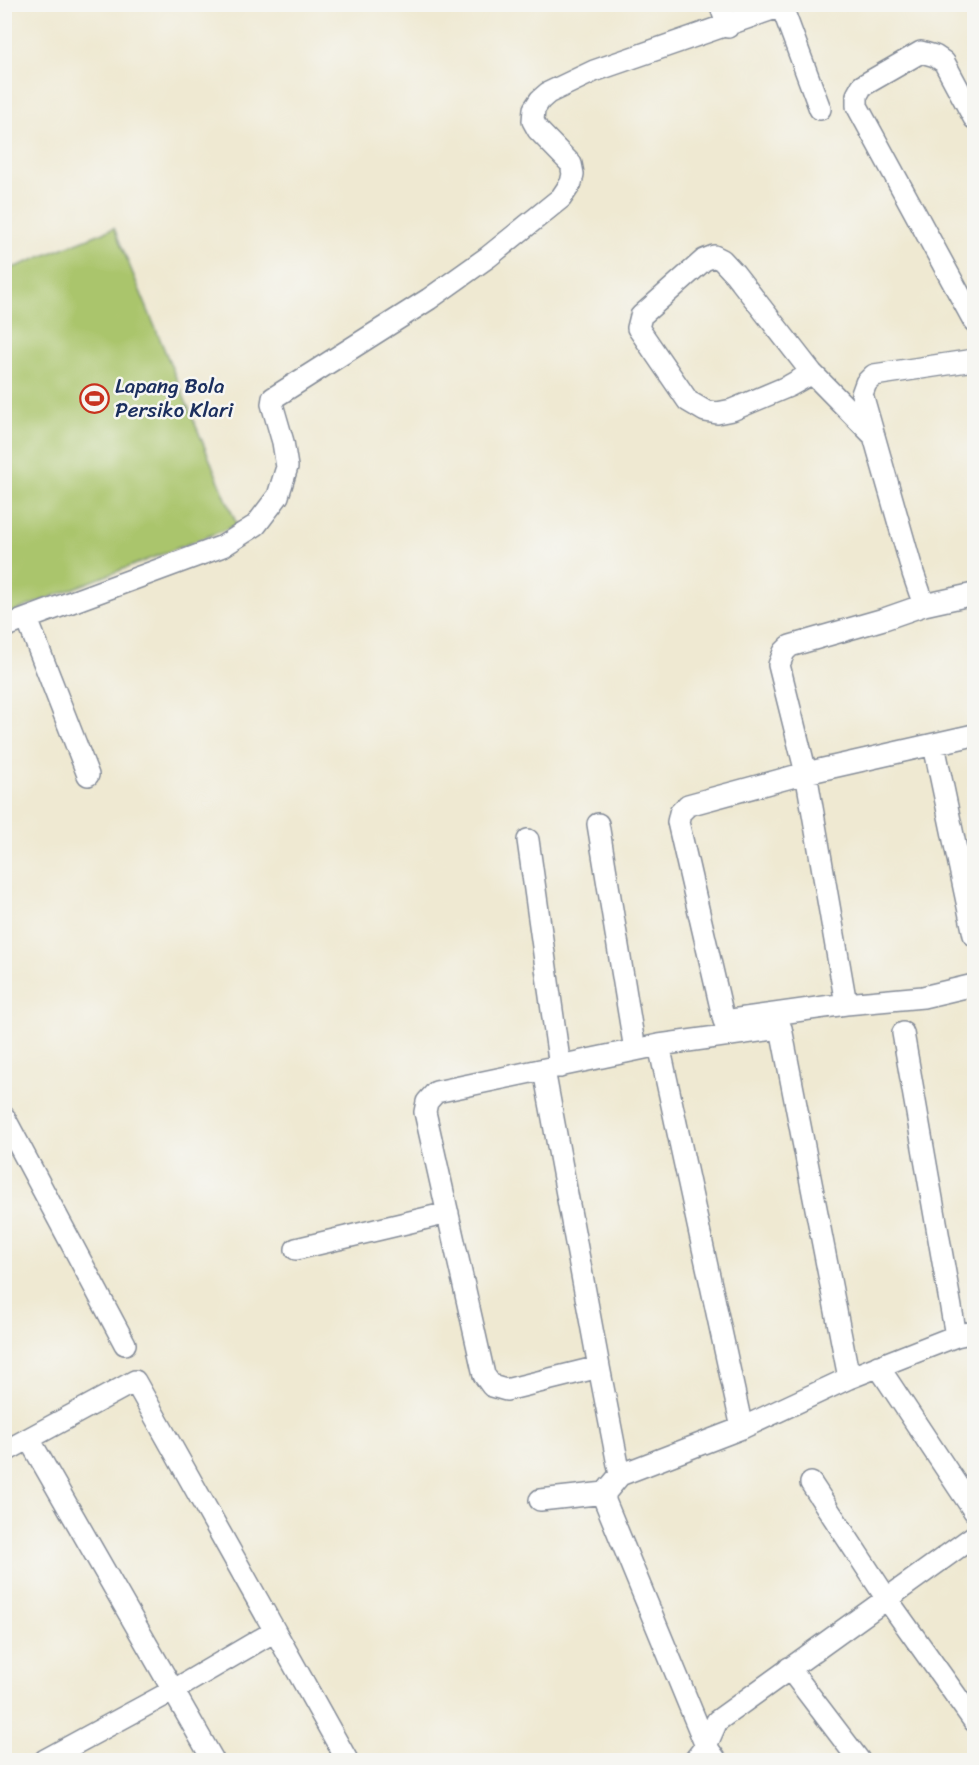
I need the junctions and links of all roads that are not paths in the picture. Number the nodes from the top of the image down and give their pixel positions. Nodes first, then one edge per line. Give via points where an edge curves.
1 (720, 4) edge
2 (785, 6) edge
3 (728, 27) junction
4 (820, 109) dead end
5 (975, 118) edge
6 (975, 321) edge
7 (975, 360) edge
8 (812, 373) junction
9 (874, 436) junction
10 (975, 594) edge
11 (924, 605) junction
12 (27, 620) junction
13 (4, 627) edge
14 (975, 735) edge
15 (934, 745) junction
16 (806, 773) junction
17 (88, 775) dead end
18 (598, 824) dead end
19 (528, 840) dead end
20 (975, 935) edge
21 (975, 985) edge
22 (846, 1004) junction
23 (903, 1033) dead end
24 (659, 1045) junction
25 (635, 1050) junction
26 (552, 1069) junction
27 (4, 1117) edge
28 (448, 1213) junction
29 (296, 1249) dead end
30 (965, 1334) edge
31 (125, 1344) dead end
32 (878, 1366) junction
33 (599, 1367) junction
34 (849, 1378) junction
35 (741, 1428) junction
36 (29, 1439) junction
37 (4, 1452) edge
38 (621, 1475) junction
39 (811, 1482) dead end
40 (605, 1493) junction
41 (540, 1500) dead end
42 (975, 1511) edge
43 (975, 1536) edge
44 (887, 1599) junction
45 (275, 1631) junction
46 (789, 1668) junction
47 (174, 1690) junction
48 (975, 1721) edge
49 (705, 1756) edge
50 (58, 1757) edge
51 (213, 1761) edge
52 (346, 1761) edge
53 (859, 1761) edge

1 - 3 street
2 - 3 street
2 - 4 street
3 - 12 street via 594,71 540,100 533,121 571,164 573,174 567,192 429,299 273,398 287,467 278,496 256,525 223,546
5 - 6 street via 944,63 921,52 862,86 857,95 856,106
7 - 9 street via 874,375 862,394
8 - 8 street via 732,410 705,411 688,401 638,328 641,316 704,260 714,256 735,274
8 - 9 street
9 - 11 street
10 - 11 street
11 - 16 street via 790,646 784,652 779,665
12 - 13 street
12 - 17 street
14 - 15 street
15 - 16 street
15 - 20 street
16 - 22 street
16 - 22 street via 688,804 678,822 724,1021
18 - 25 street
19 - 26 street
21 - 22 street via 923,997
23 - 30 street
24 - 25 street
24 - 34 street via 781,1028
24 - 35 street
25 - 26 street
26 - 28 street via 436,1092 427,1102 425,1112
26 - 33 street
27 - 31 street
28 - 29 street
28 - 33 street via 484,1375 492,1386 506,1390
30 - 32 street
32 - 34 street
32 - 42 street
33 - 38 street
34 - 35 street
35 - 38 street
36 - 37 street
36 - 45 street via 135,1381
36 - 47 street
38 - 40 street
39 - 44 street
40 - 41 street
40 - 49 street
43 - 44 street
44 - 46 street
44 - 48 street
45 - 47 street
45 - 52 street
46 - 49 street via 717,1721
46 - 53 street
47 - 50 street
47 - 51 street

